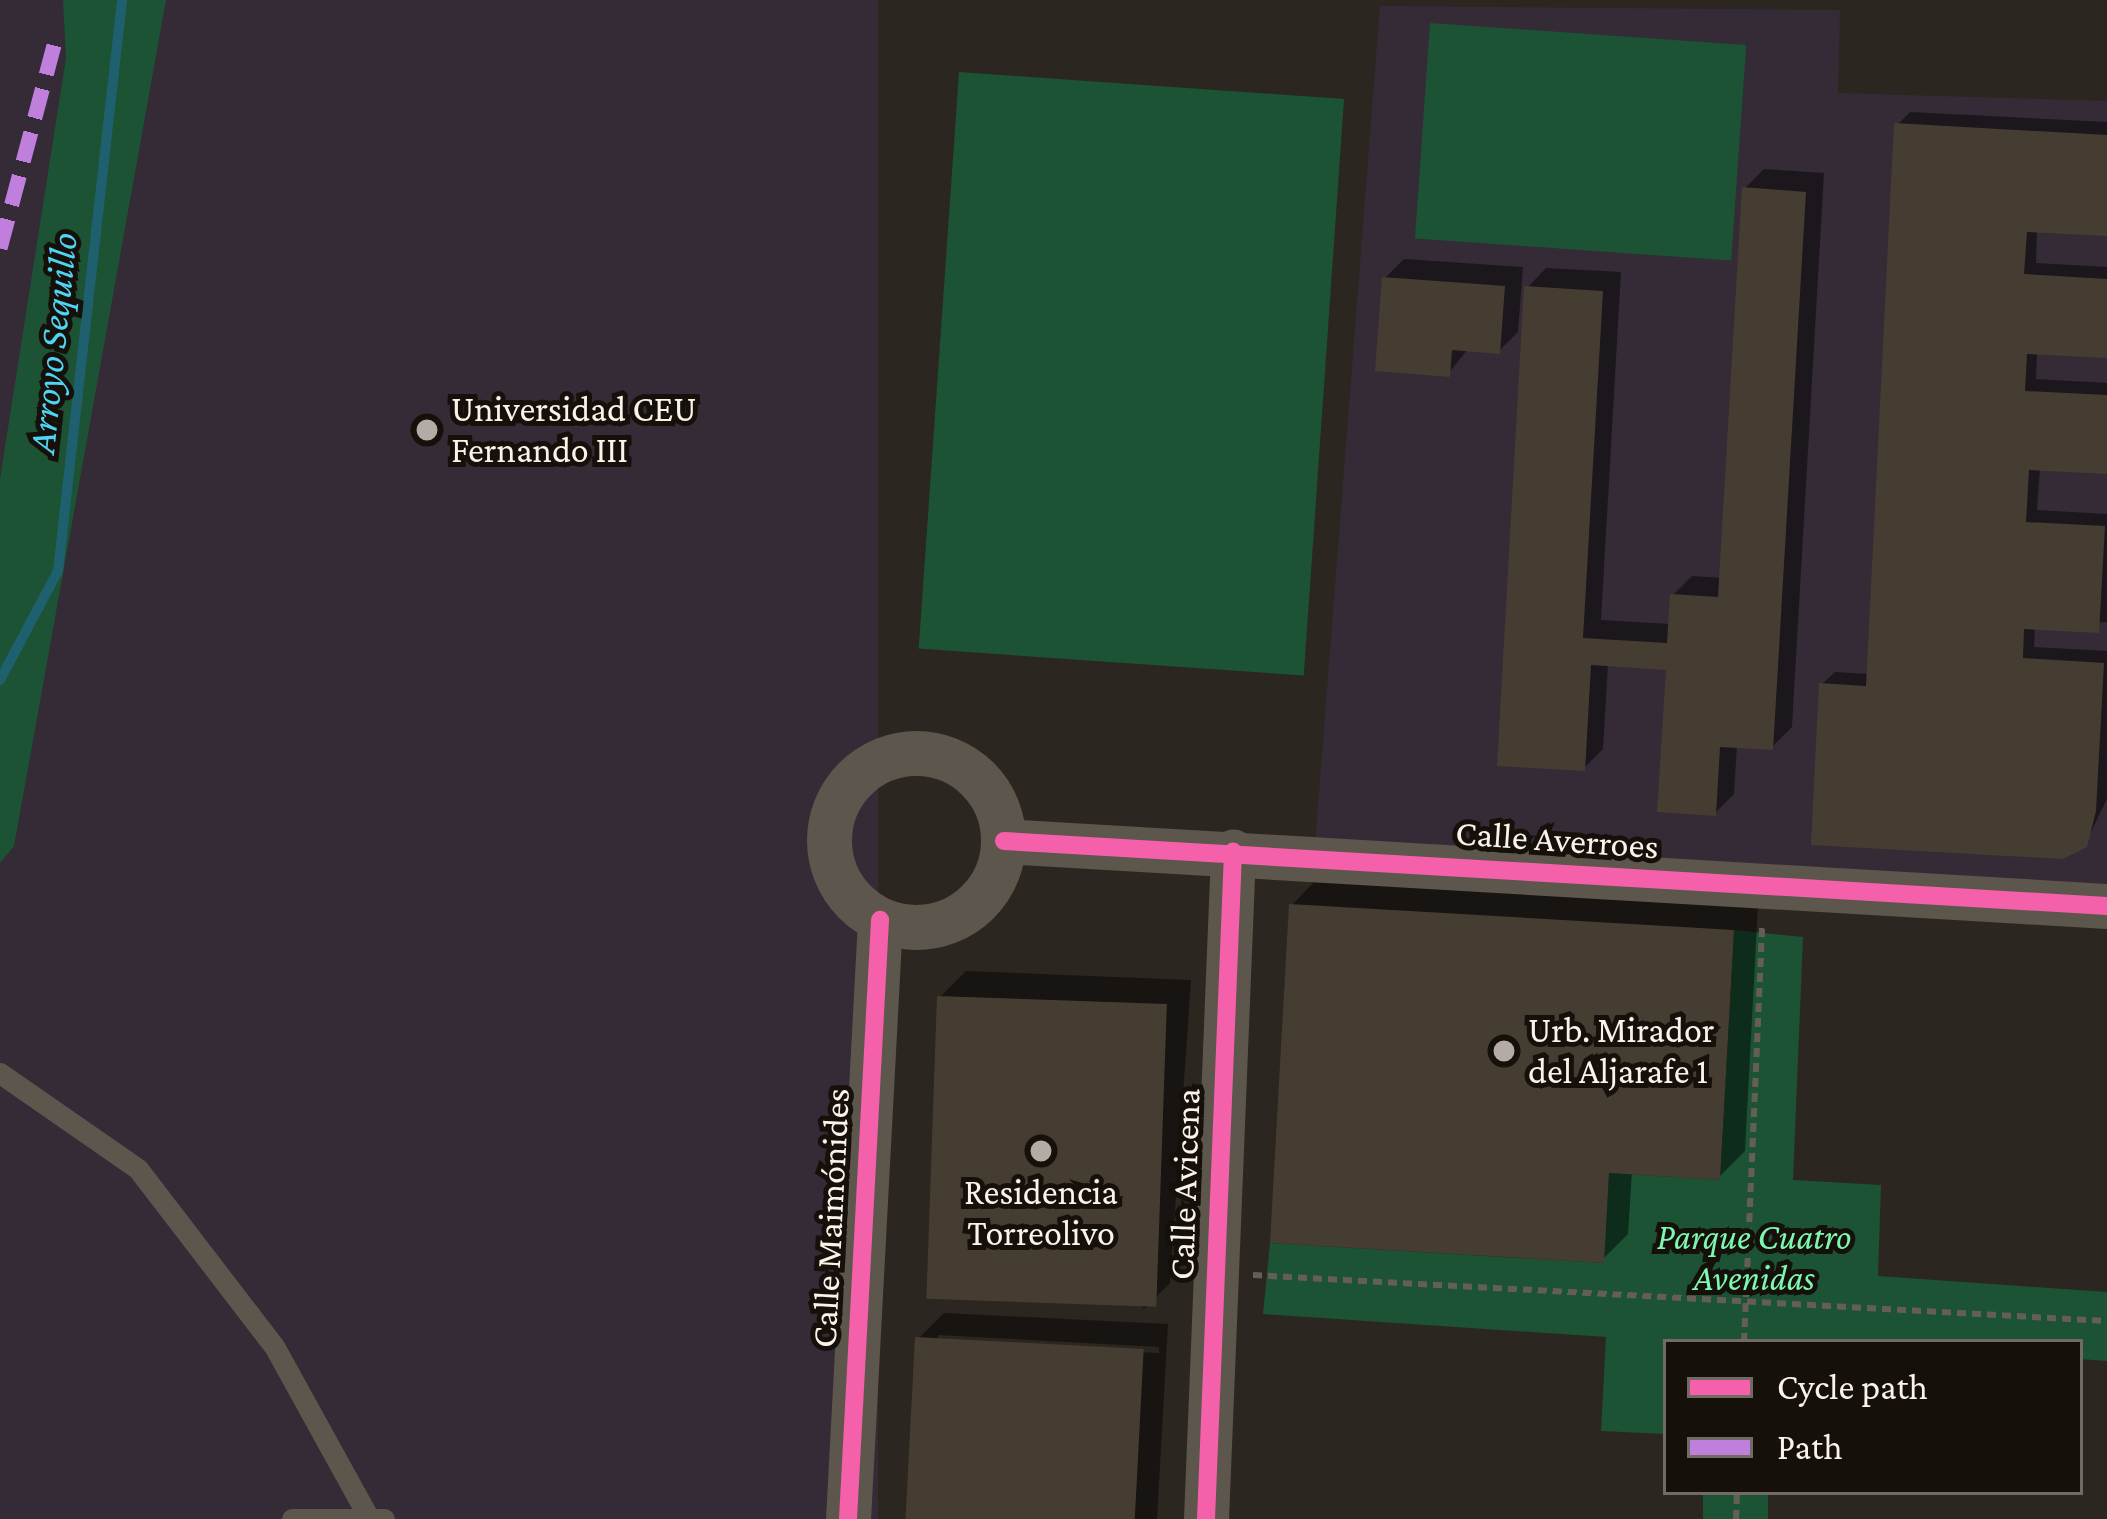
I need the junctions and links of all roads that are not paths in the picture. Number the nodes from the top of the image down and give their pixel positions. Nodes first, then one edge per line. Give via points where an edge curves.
1 (1004, 841) junction
2 (1233, 852) junction
3 (2107, 906) edge
4 (880, 920) junction
5 (0, 1073) edge
6 (375, 1516) edge
7 (292, 1519) edge
8 (848, 1519) edge
9 (1206, 1519) edge

1 - 2 street, Calle Averroes
1 - 4 street via 997,874 968,911 910,927
1 - 4 street via 984,784 960,764 894,755 866,767 834,808 830,855 840,884
2 - 3 street, Calle Averroes
2 - 9 street, Calle Avicena
4 - 8 street, Calle Maimónides
5 - 6 lane via 138,1169 274,1346
6 - 7 lane

